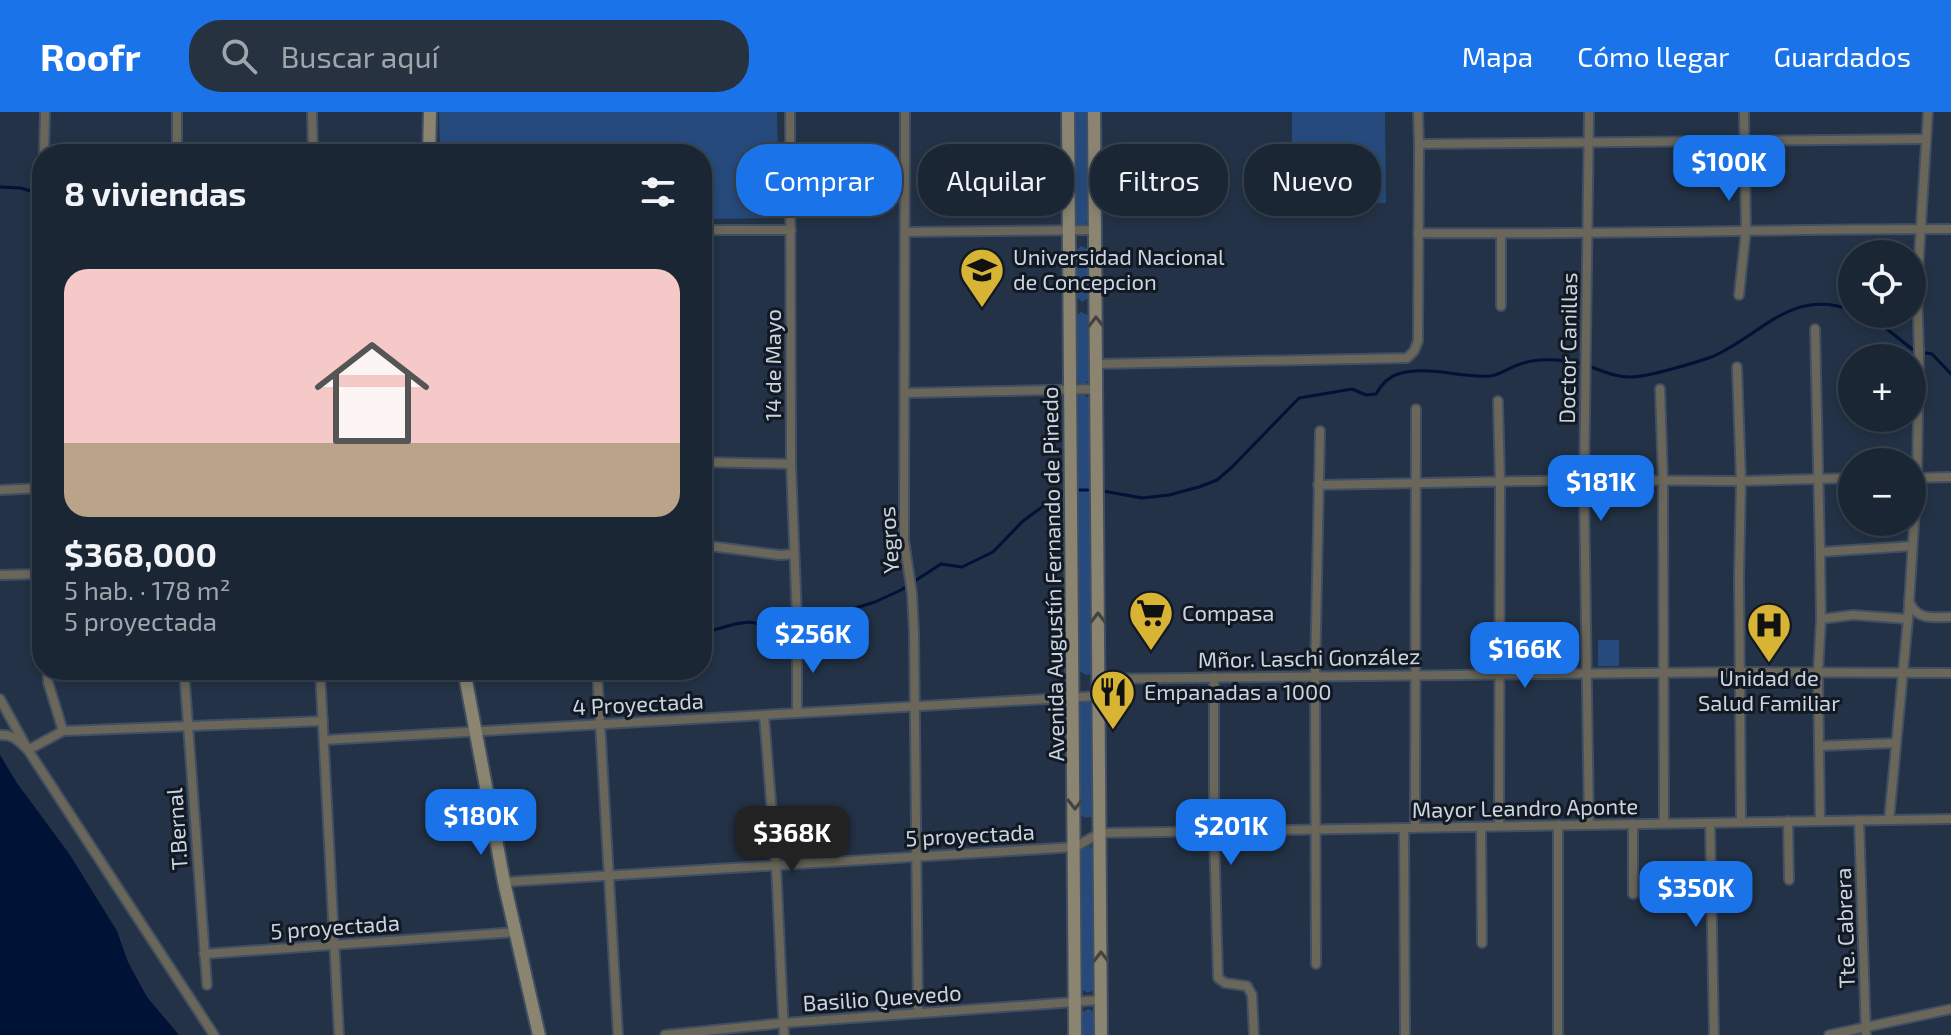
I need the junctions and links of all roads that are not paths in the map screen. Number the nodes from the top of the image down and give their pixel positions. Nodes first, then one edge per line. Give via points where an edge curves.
1 (45, 112) edge
2 (177, 112) edge
3 (312, 112) edge
4 (430, 112) edge
5 (790, 112) edge
6 (905, 112) edge
7 (1068, 112) edge
8 (1094, 112) edge
9 (1418, 112) edge
10 (1589, 112) edge
11 (1744, 112) edge
12 (1928, 112) edge
13 (1926, 139) junction
14 (1744, 142) junction
15 (1589, 143) junction
16 (44, 144) edge
17 (177, 144) edge
18 (313, 144) edge
19 (429, 144) edge
20 (1419, 144) junction
21 (1921, 229) junction
22 (1951, 229) edge
23 (712, 230) edge
24 (791, 230) junction
25 (1069, 230) junction
26 (1095, 230) junction
27 (1746, 230) junction
28 (906, 232) junction
29 (1418, 233) junction
30 (1588, 233) junction
31 (1501, 234) junction
32 (1739, 295) dead end
33 (1501, 306) dead end
34 (1815, 329) dead end
35 (1096, 364) junction
36 (1737, 367) dead end
37 (1071, 389) junction
38 (1096, 389) junction
39 (1660, 389) dead end
40 (905, 393) junction
41 (1498, 401) dead end
42 (1416, 409) dead end
43 (1320, 431) dead end
44 (1915, 448) edge
45 (712, 462) edge
46 (791, 464) junction
47 (1951, 477) edge
48 (1818, 478) junction
49 (1838, 478) edge
50 (1926, 478) edge
51 (1585, 480) junction
52 (1663, 480) junction
53 (1741, 481) junction
54 (1500, 482) junction
55 (1415, 483) junction
56 (1318, 485) junction
57 (32, 488) edge
58 (0, 490) edge
59 (1912, 536) edge
60 (712, 546) edge
61 (1912, 546) junction
62 (1820, 552) junction
63 (793, 554) junction
64 (32, 574) edge
65 (0, 575) edge
66 (1909, 601) junction
67 (1951, 617) edge
68 (1821, 619) junction
69 (1908, 619) junction
70 (1740, 672) junction
71 (1818, 672) junction
72 (1663, 673) junction
73 (1951, 673) edge
74 (1500, 674) junction
75 (1587, 674) junction
76 (1903, 674) junction
77 (1415, 675) junction
78 (1214, 677) junction
79 (1315, 677) junction
80 (1098, 679) junction
81 (48, 680) edge
82 (185, 680) edge
83 (321, 680) edge
84 (466, 680) edge
85 (598, 680) edge
86 (1098, 696) junction
87 (1074, 698) junction
88 (0, 699) edge
89 (916, 707) junction
90 (797, 713) junction
91 (764, 715) junction
92 (323, 721) junction
93 (601, 724) junction
94 (188, 727) junction
95 (63, 731) junction
96 (476, 731) junction
97 (0, 735) edge
98 (324, 740) junction
99 (1895, 743) junction
100 (1819, 746) junction
101 (28, 750) junction
102 (1951, 819) edge
103 (1859, 820) junction
104 (1889, 820) junction
105 (1788, 821) junction
106 (1820, 821) junction
107 (1741, 822) junction
108 (1664, 823) junction
109 (1710, 823) junction
110 (1633, 824) junction
111 (1558, 825) junction
112 (1589, 825) junction
113 (1499, 826) junction
114 (1481, 827) junction
115 (1404, 828) junction
116 (1415, 828) junction
117 (1315, 829) junction
118 (1214, 831) junction
119 (1100, 833) junction
120 (1075, 847) junction
121 (917, 856) junction
122 (776, 864) junction
123 (608, 874) junction
124 (1789, 880) dead end
125 (504, 882) junction
126 (1633, 894) dead end
127 (516, 932) junction
128 (1482, 943) dead end
129 (335, 945) junction
130 (204, 954) junction
131 (1316, 964) dead end
132 (207, 985) dead end
133 (1101, 1000) junction
134 (1075, 1002) junction
135 (1951, 1009) edge
136 (918, 1013) junction
137 (783, 1023) junction
138 (1866, 1031) edge
139 (214, 1035) edge
140 (339, 1035) edge
141 (539, 1035) edge
142 (618, 1035) edge
143 (665, 1035) edge
144 (784, 1035) edge
145 (1075, 1035) edge
146 (1101, 1035) edge
147 (1254, 1035) edge
148 (1405, 1035) edge
149 (1558, 1035) edge
150 (1714, 1035) edge
151 (1829, 1035) edge

1 - 16 street
2 - 17 street
3 - 18 street
4 - 19 street
5 - 24 street, 14 de Mayo
6 - 28 street, Yegros
7 - 25 street, Avenida Augustín Fernando de Pinedo
8 - 26 street, Avenida Augustín Fernando de Pinedo
9 - 20 street
10 - 15 street, Doctor Canillas
11 - 14 street
12 - 13 street
13 - 14 street
13 - 21 street
14 - 15 street
14 - 27 street
15 - 20 street
15 - 30 street, Doctor Canillas
20 - 29 street
21 - 22 street
21 - 27 street
21 - 44 street
23 - 24 street
24 - 46 street, 14 de Mayo
25 - 26 street
25 - 28 street
25 - 37 street, Avenida Augustín Fernando de Pinedo
35 -> 26 street, Avenida Augustín Fernando de Pinedo
27 - 30 street
27 - 32 street
28 - 40 street, Yegros
29 - 31 street
29 - 35 street via 1418,341 1407,358
30 - 31 street
30 - 51 street, Doctor Canillas
31 - 33 street
34 - 48 street
35 - 38 street, Avenida Augustín Fernando de Pinedo
36 - 53 street
37 - 38 street
37 - 40 street
37 - 87 street, Avenida Augustín Fernando de Pinedo
80 -> 38 street, Avenida Augustín Fernando de Pinedo
39 - 52 street
40 - 89 street, Yegros via 904,540
41 - 54 street
42 - 55 street
43 - 56 street
45 - 46 street
46 - 63 street, 14 de Mayo
47 - 50 street
48 - 49 street
48 - 53 street
48 - 62 street
51 - 52 street
51 - 54 street
51 - 75 street, Doctor Canillas
52 - 53 street
52 - 72 street
53 - 70 street
54 - 55 street
54 - 74 street
55 - 56 street
55 - 77 street
56 - 79 street
57 - 58 street
59 - 61 street
60 - 63 street
61 - 62 street
61 - 66 street
62 - 68 street
63 - 90 street, 14 de Mayo
64 - 65 street
66 - 67 street via 1921,616
66 - 69 street
68 - 69 street
68 - 71 street
69 - 76 street
70 - 71 street, Mñor. Laschi González
70 - 72 street, Mñor. Laschi González
70 - 107 street
71 - 76 street, Mñor. Laschi González
71 - 100 street
72 - 75 street, Mñor. Laschi González
72 - 108 street
73 - 76 street, Mñor. Laschi González
74 - 75 street, Mñor. Laschi González
74 - 77 street, Mñor. Laschi González
74 - 113 street
75 - 112 street, Doctor Canillas
76 - 99 street
77 - 79 street, Mñor. Laschi González
77 - 116 street
78 - 79 street, Mñor. Laschi González
78 - 80 street, Mñor. Laschi González
78 - 118 street
79 - 117 street
80 - 86 street, Avenida Augustín Fernando de Pinedo
81 - 95 street
82 - 94 street, T.Bernal
83 - 92 street
84 - 96 street
85 - 93 street
86 - 87 street, 4 Proyectada
86 - 119 street, Avenida Augustín Fernando de Pinedo
87 - 89 street, 4 Proyectada
87 -> 120 street, Avenida Augustín Fernando de Pinedo
88 - 101 street
89 - 90 street, 4 Proyectada
89 - 121 street, Yegros
90 - 91 street, 4 Proyectada
91 - 93 street, 4 Proyectada
91 - 122 street
92 - 94 street
92 - 98 street
93 - 96 street, 4 Proyectada
93 - 123 street
94 - 95 street
94 - 130 street, T.Bernal
95 - 101 street
96 - 98 street, 4 Proyectada
96 - 125 street
97 - 101 street via 9,734
98 - 129 street
99 - 100 street
99 - 104 street
100 - 106 street
101 - 139 street
102 - 104 street, Mayor Leandro Aponte
103 - 104 street, Mayor Leandro Aponte
103 - 106 street, Mayor Leandro Aponte
103 - 138 street, Tte. Cabrera
105 - 106 street, Mayor Leandro Aponte
105 - 107 street, Mayor Leandro Aponte
105 - 124 street
107 - 109 street, Mayor Leandro Aponte
108 - 109 street, Mayor Leandro Aponte
108 - 110 street, Mayor Leandro Aponte
109 - 150 street
110 - 112 street, Mayor Leandro Aponte
110 - 126 street
111 - 112 street, Mayor Leandro Aponte
111 - 113 street, Mayor Leandro Aponte
111 - 149 street
113 - 114 street, Mayor Leandro Aponte
114 - 116 street, Mayor Leandro Aponte
114 - 128 street
115 - 116 street, Mayor Leandro Aponte
115 - 117 street, Mayor Leandro Aponte
115 - 148 street
117 - 118 street, Mayor Leandro Aponte
117 - 131 street
118 - 119 street, Mayor Leandro Aponte
118 - 147 street via 1218,978 1247,986
119 - 120 street, 5 proyectada
133 -> 119 street, Avenida Augustín Fernando de Pinedo
120 - 121 street, 5 proyectada
120 - 134 street, Avenida Augustín Fernando de Pinedo
121 - 122 street, 5 proyectada
121 - 136 street, Yegros
122 - 123 street, 5 proyectada
122 - 137 street
123 - 125 street, 5 proyectada
123 - 142 street
125 - 127 street
127 - 129 street, 5 proyectada
127 - 141 street
129 - 130 street, 5 proyectada
129 - 140 street
130 - 132 street, T.Bernal
133 - 134 street, Basilio Quevedo
133 - 146 street, Avenida Augustín Fernando de Pinedo
134 - 136 street, Basilio Quevedo
134 - 145 street, Avenida Augustín Fernando de Pinedo
135 - 138 street
136 - 137 street, Basilio Quevedo
137 - 143 street, Basilio Quevedo
137 - 144 street
138 - 151 street

